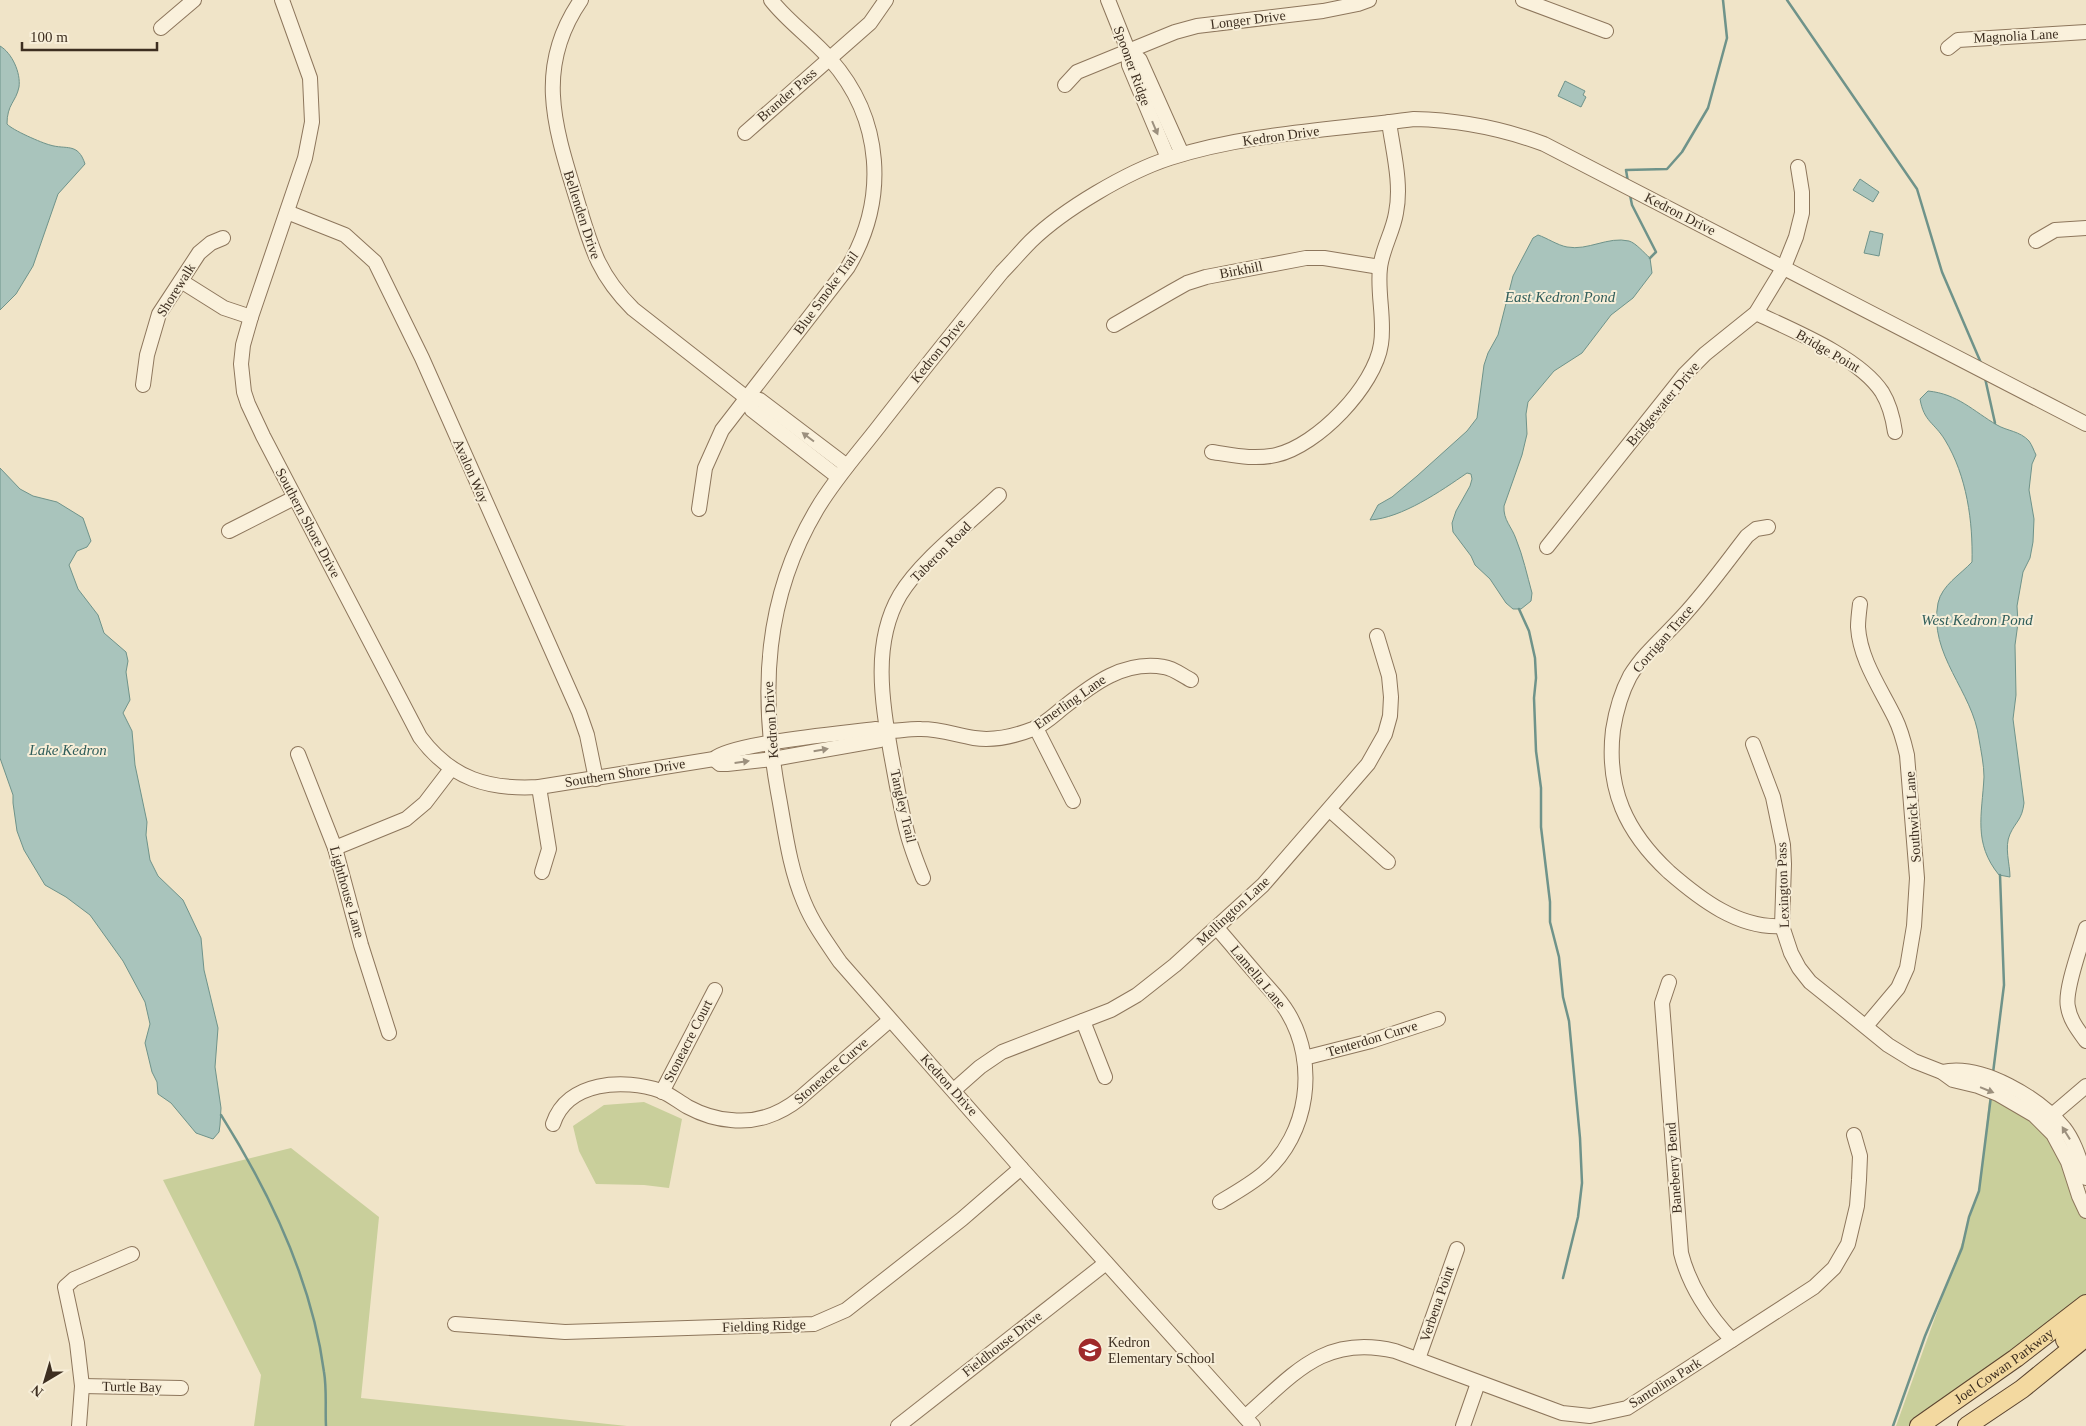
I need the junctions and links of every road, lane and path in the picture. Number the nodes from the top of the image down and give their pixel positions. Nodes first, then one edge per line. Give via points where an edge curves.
1 (194, 0) edge
2 (282, 0) edge
3 (581, 0) edge
4 (771, 0) edge
5 (886, 0) edge
6 (1108, 0) edge
7 (1369, 0) edge
8 (1523, 0) edge
9 (161, 28) dead end
10 (1606, 31) dead end
11 (2086, 32) edge
12 (1948, 48) dead end
13 (1128, 50) junction
14 (830, 58) junction
15 (1065, 85) dead end
16 (1389, 122) junction
17 (745, 133) dead end
18 (1182, 154) junction
19 (1168, 158) junction
20 (1798, 167) dead end
21 (287, 212) junction
22 (2086, 228) edge
23 (223, 238) dead end
24 (2036, 241) dead end
25 (1380, 267) junction
26 (1784, 267) junction
27 (181, 281) junction
28 (1756, 313) junction
29 (251, 317) junction
30 (1114, 325) dead end
31 (143, 385) dead end
32 (748, 399) junction
33 (2086, 424) edge
34 (1895, 432) dead end
35 (1212, 452) dead end
36 (843, 472) junction
37 (999, 495) dead end
38 (294, 498) junction
39 (699, 509) dead end
40 (1768, 527) dead end
41 (229, 531) dead end
42 (1547, 548) dead end
43 (1860, 604) dead end
44 (1377, 636) dead end
45 (1191, 680) dead end
46 (1036, 728) junction
47 (888, 733) junction
48 (770, 743) junction
49 (1753, 744) dead end
50 (298, 754) dead end
51 (773, 759) junction
52 (714, 760) junction
53 (451, 769) junction
54 (596, 779) junction
55 (539, 787) junction
56 (1073, 802) dead end
57 (1330, 810) junction
58 (335, 848) junction
59 (1388, 862) dead end
60 (542, 872) dead end
61 (923, 878) dead end
62 (1782, 926) junction
63 (1217, 928) junction
64 (2086, 928) edge
65 (1669, 982) dead end
66 (715, 990) dead end
67 (1438, 1019) dead end
68 (890, 1020) junction
69 (1083, 1021) junction
70 (1866, 1026) junction
71 (388, 1033) dead end
72 (2086, 1041) edge
73 (1304, 1058) junction
74 (1105, 1077) dead end
75 (2086, 1086) edge
76 (954, 1090) junction
77 (662, 1092) junction
78 (2047, 1119) junction
79 (553, 1124) dead end
80 (1854, 1135) dead end
81 (1021, 1168) junction
82 (2086, 1178) edge
83 (2081, 1187) edge
84 (1220, 1202) dead end
85 (2086, 1211) edge
86 (1457, 1249) dead end
87 (132, 1254) dead end
88 (1106, 1263) junction
89 (2086, 1304) edge
90 (2086, 1323) edge
91 (455, 1324) dead end
92 (2086, 1337) edge
93 (1732, 1340) junction
94 (2086, 1347) edge
95 (2064, 1356) junction
96 (1418, 1360) junction
97 (1478, 1383) junction
98 (82, 1386) junction
99 (181, 1388) dead end
100 (2022, 1389) junction
101 (1249, 1422) edge
102 (79, 1426) edge
103 (898, 1426) edge
104 (1463, 1426) edge
105 (1919, 1426) edge
106 (1968, 1426) edge

1 - 9 street
2 - 21 street, Southern Shore Drive via 307,65 312,92 308,142
3 - 32 street, Bellenden Drive via 562,38 554,66 553,115 592,252 617,294
4 - 14 street, Blue Smoke Trail
5 - 14 street, Brander Pass via 870,23
6 - 13 street, Spooner Ridge
7 - 13 street, Longer Drive via 1323,12 1197,26
8 - 10 street
11 - 12 street, Magnolia Lane via 1958,40
13 - 15 street, Longer Drive via 1077,72
13 - 18 street, Spooner Ridge via 1140,60
13 -> 19 street, Spooner Ridge via 1128,64
14 - 17 street, Brander Pass
14 - 32 street, Blue Smoke Trail via 853,90 866,120 875,173 873,203 866,231 848,267
16 - 18 street, Kedron Drive via 1233,142
16 - 25 street via 1397,211
16 - 26 street, Kedron Drive via 1414,119 1468,123 1514,133 1544,144
18 - 19 street, Kedron Drive
19 - 36 street, Kedron Drive via 1084,201 1032,240 978,301
20 - 26 street, Bridgewater Drive via 1802,213
21 - 29 street, Southern Shore Drive
21 - 54 street, Avalon Way via 345,235 376,262 579,712
22 - 24 street via 2055,230
23 - 27 street, Shorewalk via 199,253
25 - 30 street, Birkhill via 1306,258 1206,277 1179,288
25 - 35 street via 1381,345 1372,372 1356,396 1320,431 1292,450 1256,458
26 - 28 street, Bridgewater Drive
26 - 33 street, Kedron Drive
27 - 29 street via 224,308
27 - 31 street, Shorewalk via 158,314
28 - 34 street, Bridge Point via 1816,342 1866,373 1890,407
28 - 42 street, Bridgewater Drive via 1684,375
29 - 38 street, Southern Shore Drive via 241,364 244,392
32 - 36 street, Bellenden Drive via 760,400
32 - 39 street, Blue Smoke Trail via 722,430 712,450 705,468
36 - 48 street, Kedron Drive via 818,507 802,538 779,600 768,666
37 - 47 street, Taberon Road via 936,553 900,594 888,623 882,657 881,680
38 - 41 street
38 - 53 street, Southern Shore Drive via 420,737 431,752
40 - 62 street, Corrigan Trace via 1756,529 1747,536 1698,598 1637,666 1619,700 1611,746 1612,775 1626,818 1644,846 1673,875 1720,910 1765,927
43 - 70 street, Southwick Lane via 1858,628 1862,647 1903,736 1907,755 1917,878 1907,968 1898,988
44 - 57 street, Mellington Lane via 1389,676 1390,716 1385,734 1368,764
45 - 46 street, Emerling Lane via 1166,667 1143,666 1123,670 1094,684
46 - 47 street, Emerling Lane via 998,738 974,738 920,728
46 - 56 street
47 - 48 street, Emerling Lane via 876,729
51 -> 47 street, Emerling Lane via 880,740
47 - 61 street, Tangley Trail via 907,833
48 - 51 street, Kedron Drive
48 - 52 street, Southern Shore Drive via 722,753
49 - 62 street, Lexington Pass via 1773,797 1783,845
50 - 58 street, Lighthouse Lane
52 -> 51 street, Southern Shore Drive via 727,764
51 - 68 street, Kedron Drive via 788,846 804,903 840,962
52 - 54 street, Southern Shore Drive
53 - 55 street, Southern Shore Drive via 497,787
53 - 58 street via 425,803 406,819
54 - 55 street, Southern Shore Drive
55 - 60 street via 549,849
57 - 59 street
57 - 63 street, Mellington Lane via 1250,898
58 - 71 street, Lighthouse Lane
62 - 70 street, Lexington Pass via 1799,968 1810,982
63 - 69 street, Mellington Lane via 1150,986 1111,1010
63 - 73 street, Lamella Lane via 1279,1000 1294,1025
64 - 72 street via 2067,1005 2072,1022
65 - 93 street, Baneberry Bend via 1662,1003 1681,1253 1689,1278 1721,1329
66 - 77 street, Stoneacre Court
67 - 73 street, Tenterdon Curve via 1372,1041
68 - 76 street, Kedron Drive
68 - 77 street, Stoneacre Curve via 788,1108 775,1114 741,1121 721,1119
69 - 74 street
69 - 76 street, Mellington Lane via 1002,1052
70 - 78 street, Lexington Pass via 1914,1061 1953,1080 1998,1094
73 - 84 street, Lamella Lane via 1304,1096 1295,1132 1265,1172
75 - 78 street
76 - 81 street, Kedron Drive
77 - 79 street, Stoneacre Curve via 621,1084 586,1090 564,1103
82 -> 78 street, Lexington Pass via 2065,1130
78 - 83 street, Lexington Pass
80 - 93 street, Santolina Park via 1860,1156 1860,1180 1854,1220 1842,1257 1814,1287
81 - 88 street, Kedron Drive
81 - 91 street, Fielding Ridge via 846,1310 814,1324 565,1332
83 - 85 street, Lexington Pass
86 - 96 street, Verbena Point
87 - 98 street via 74,1279 64,1287 77,1343
88 - 101 street, Kedron Drive
88 - 103 street, Fieldhouse Drive
89 - 105 main road, Joel Cowan Parkway
90 - 100 main road via 2034,1369
92 - 95 main road, Joel Cowan Parkway
93 - 97 street, Santolina Park via 1638,1402 1608,1413 1590,1416 1562,1413
94 - 95 main road
95 - 100 main road, Joel Cowan Parkway
96 - 97 street, Santolina Park
96 - 101 street, Santolina Park via 1367,1346 1349,1347 1327,1354 1303,1366
97 - 104 street
98 - 99 street, Turtle Bay
98 - 102 street
100 - 106 main road, Joel Cowan Parkway

